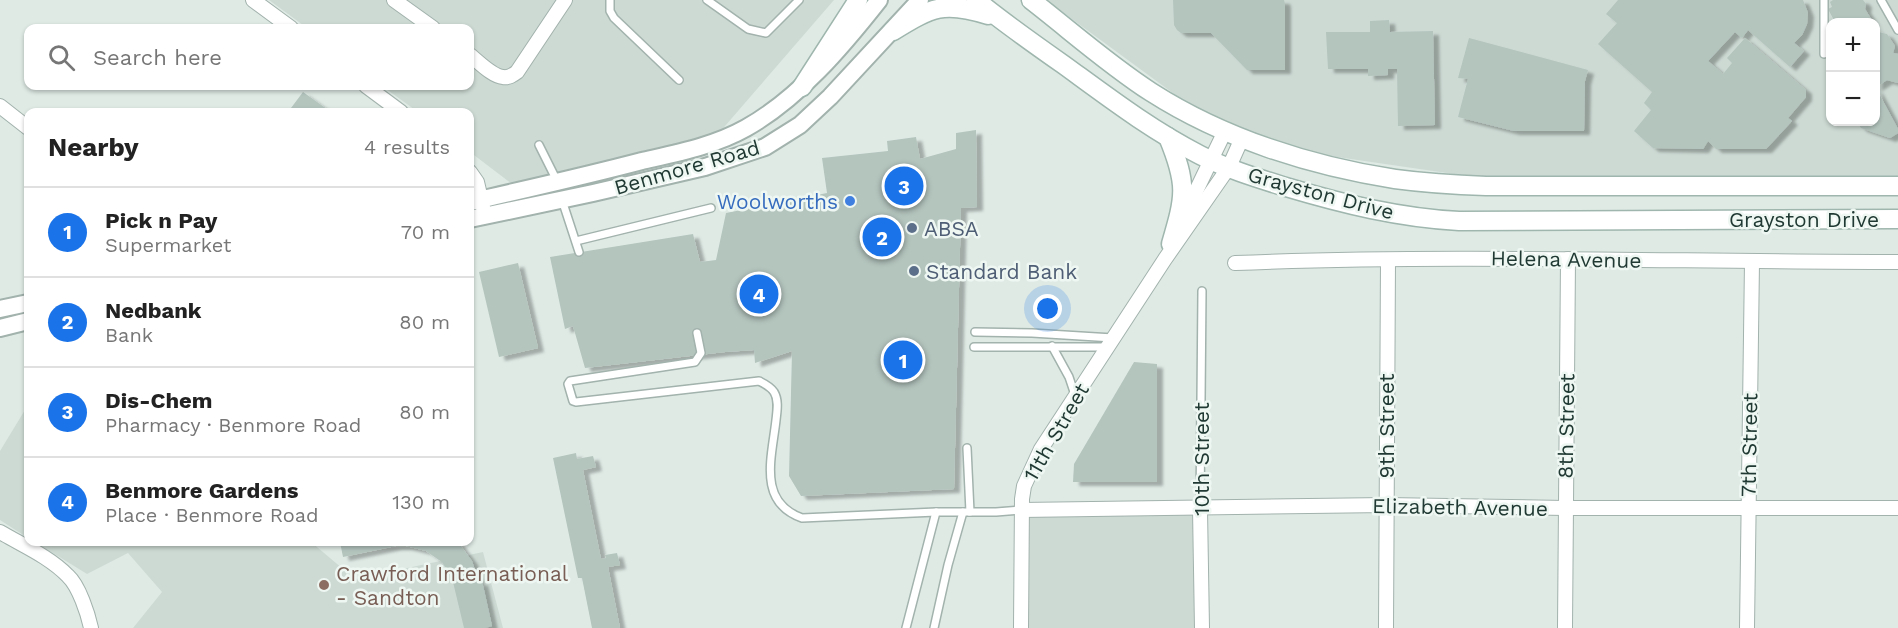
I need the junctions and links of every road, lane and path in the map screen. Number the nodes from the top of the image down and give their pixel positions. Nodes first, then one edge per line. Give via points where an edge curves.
1 (254, 0) edge
2 (394, 0) edge
3 (565, 0) edge
4 (610, 0) edge
5 (707, 0) edge
6 (799, 0) edge
7 (858, 0) edge
8 (879, 0) edge
9 (920, 0) edge
10 (976, 0) edge
11 (1031, 0) edge
12 (1824, 0) edge
13 (1881, 0) edge
14 (998, 18) junction
15 (286, 24) edge
16 (427, 24) edge
17 (893, 30) junction
18 (1898, 30) edge
19 (1824, 54) dead end
20 (474, 58) edge
21 (679, 80) dead end
22 (802, 87) junction
23 (371, 90) edge
24 (0, 106) edge
25 (396, 108) edge
26 (24, 125) edge
27 (1225, 131) junction
28 (1167, 137) junction
29 (1242, 138) junction
30 (539, 145) dead end
31 (1210, 160) junction
32 (1228, 167) junction
33 (474, 178) edge
34 (557, 181) junction
35 (1898, 186) edge
36 (562, 199) junction
37 (711, 208) dead end
38 (476, 209) edge
39 (1898, 219) edge
40 (576, 241) junction
41 (1168, 251) junction
42 (579, 252) dead end
43 (1568, 259) junction
44 (1388, 260) junction
45 (1752, 262) junction
46 (1898, 262) edge
47 (1235, 263) dead end
48 (1202, 291) dead end
49 (24, 304) edge
50 (0, 309) edge
51 (24, 322) edge
52 (0, 328) edge
53 (975, 332) dead end
54 (697, 333) dead end
55 (1111, 342) junction
56 (974, 346) dead end
57 (1052, 346) junction
58 (1075, 395) junction
59 (967, 448) dead end
60 (1386, 505) junction
61 (1565, 508) junction
62 (1898, 508) edge
63 (1200, 509) junction
64 (1747, 509) junction
65 (1021, 510) junction
66 (936, 512) junction
67 (967, 512) junction
68 (0, 531) edge
69 (24, 546) edge
70 (24, 546) edge
71 (91, 628) edge
72 (906, 628) edge
73 (934, 628) edge
74 (1021, 628) edge
75 (1202, 628) edge
76 (1386, 628) edge
77 (1565, 628) edge
78 (1747, 628) edge

1 - 15 street
2 - 16 street
3 - 20 street via 510,77 495,74
4 - 21 lane via 614,18
5 - 6 lane via 748,29 766,33
7 - 22 main road
8 - 22 street, Benmore Road
9 - 17 street, Benmore Road
10 - 14 main road, Grayston Drive
11 - 27 main road, Grayston Drive via 1139,84
12 - 19 lane
13 - 18 lane
14 - 17 main road via 965,8 942,7 922,13
14 - 28 main road, Grayston Drive
17 - 36 street, Benmore Road via 812,114 771,143 720,163
22 - 34 street, Benmore Road via 760,120 717,142
23 - 25 street
24 - 26 street
27 - 29 main road, Grayston Drive
27 - 31 street, 11th Street
28 - 31 main road, Grayston Drive
28 - 41 main road via 1179,164 1183,188 1181,211
29 - 32 street, 11th Street
29 - 35 main road, Grayston Drive via 1326,165 1424,182 1486,186
30 - 34 lane
31 - 32 main road, Grayston Drive
31 - 41 street, 11th Street
32 - 39 main road, Grayston Drive via 1336,202 1442,220
32 - 41 street, 11th Street
33 - 38 street
34 - 36 lane
34 - 38 street, Benmore Road
36 - 38 street, Benmore Road
36 - 40 lane
37 - 40 lane
40 - 42 lane
41 - 55 street, 11th Street
43 - 44 street, Helena Avenue
43 - 45 street, Helena Avenue
43 - 61 street, 8th Street
44 - 47 street, Helena Avenue
44 - 60 street, 9th Street
45 - 46 street, Helena Avenue
45 - 64 street, 7th Street
48 - 63 lane, 10th Street
49 - 50 street
51 - 52 street
53 - 55 lane via 1032,333
54 - 66 lane via 701,352 695,362 570,381 573,401 759,381 775,394 772,492 789,513 802,518
55 - 57 lane
55 - 58 street, 11th Street
56 - 57 lane
57 - 58 lane
58 - 65 street, 11th Street via 1032,466
59 - 67 lane
60 - 61 street, Elizabeth Avenue
60 - 63 street, Elizabeth Avenue
60 - 76 street, 9th Street
61 - 64 street, Elizabeth Avenue
61 - 77 street, 8th Street
62 - 64 street, Elizabeth Avenue
63 - 65 street, Elizabeth Avenue
63 - 75 street, 10th Street
64 - 78 street, 7th Street
65 - 67 lane
65 - 74 street, 11th Street
66 - 67 lane
66 - 72 lane
67 - 73 lane via 948,565
68 - 70 street
69 - 71 street via 71,578

